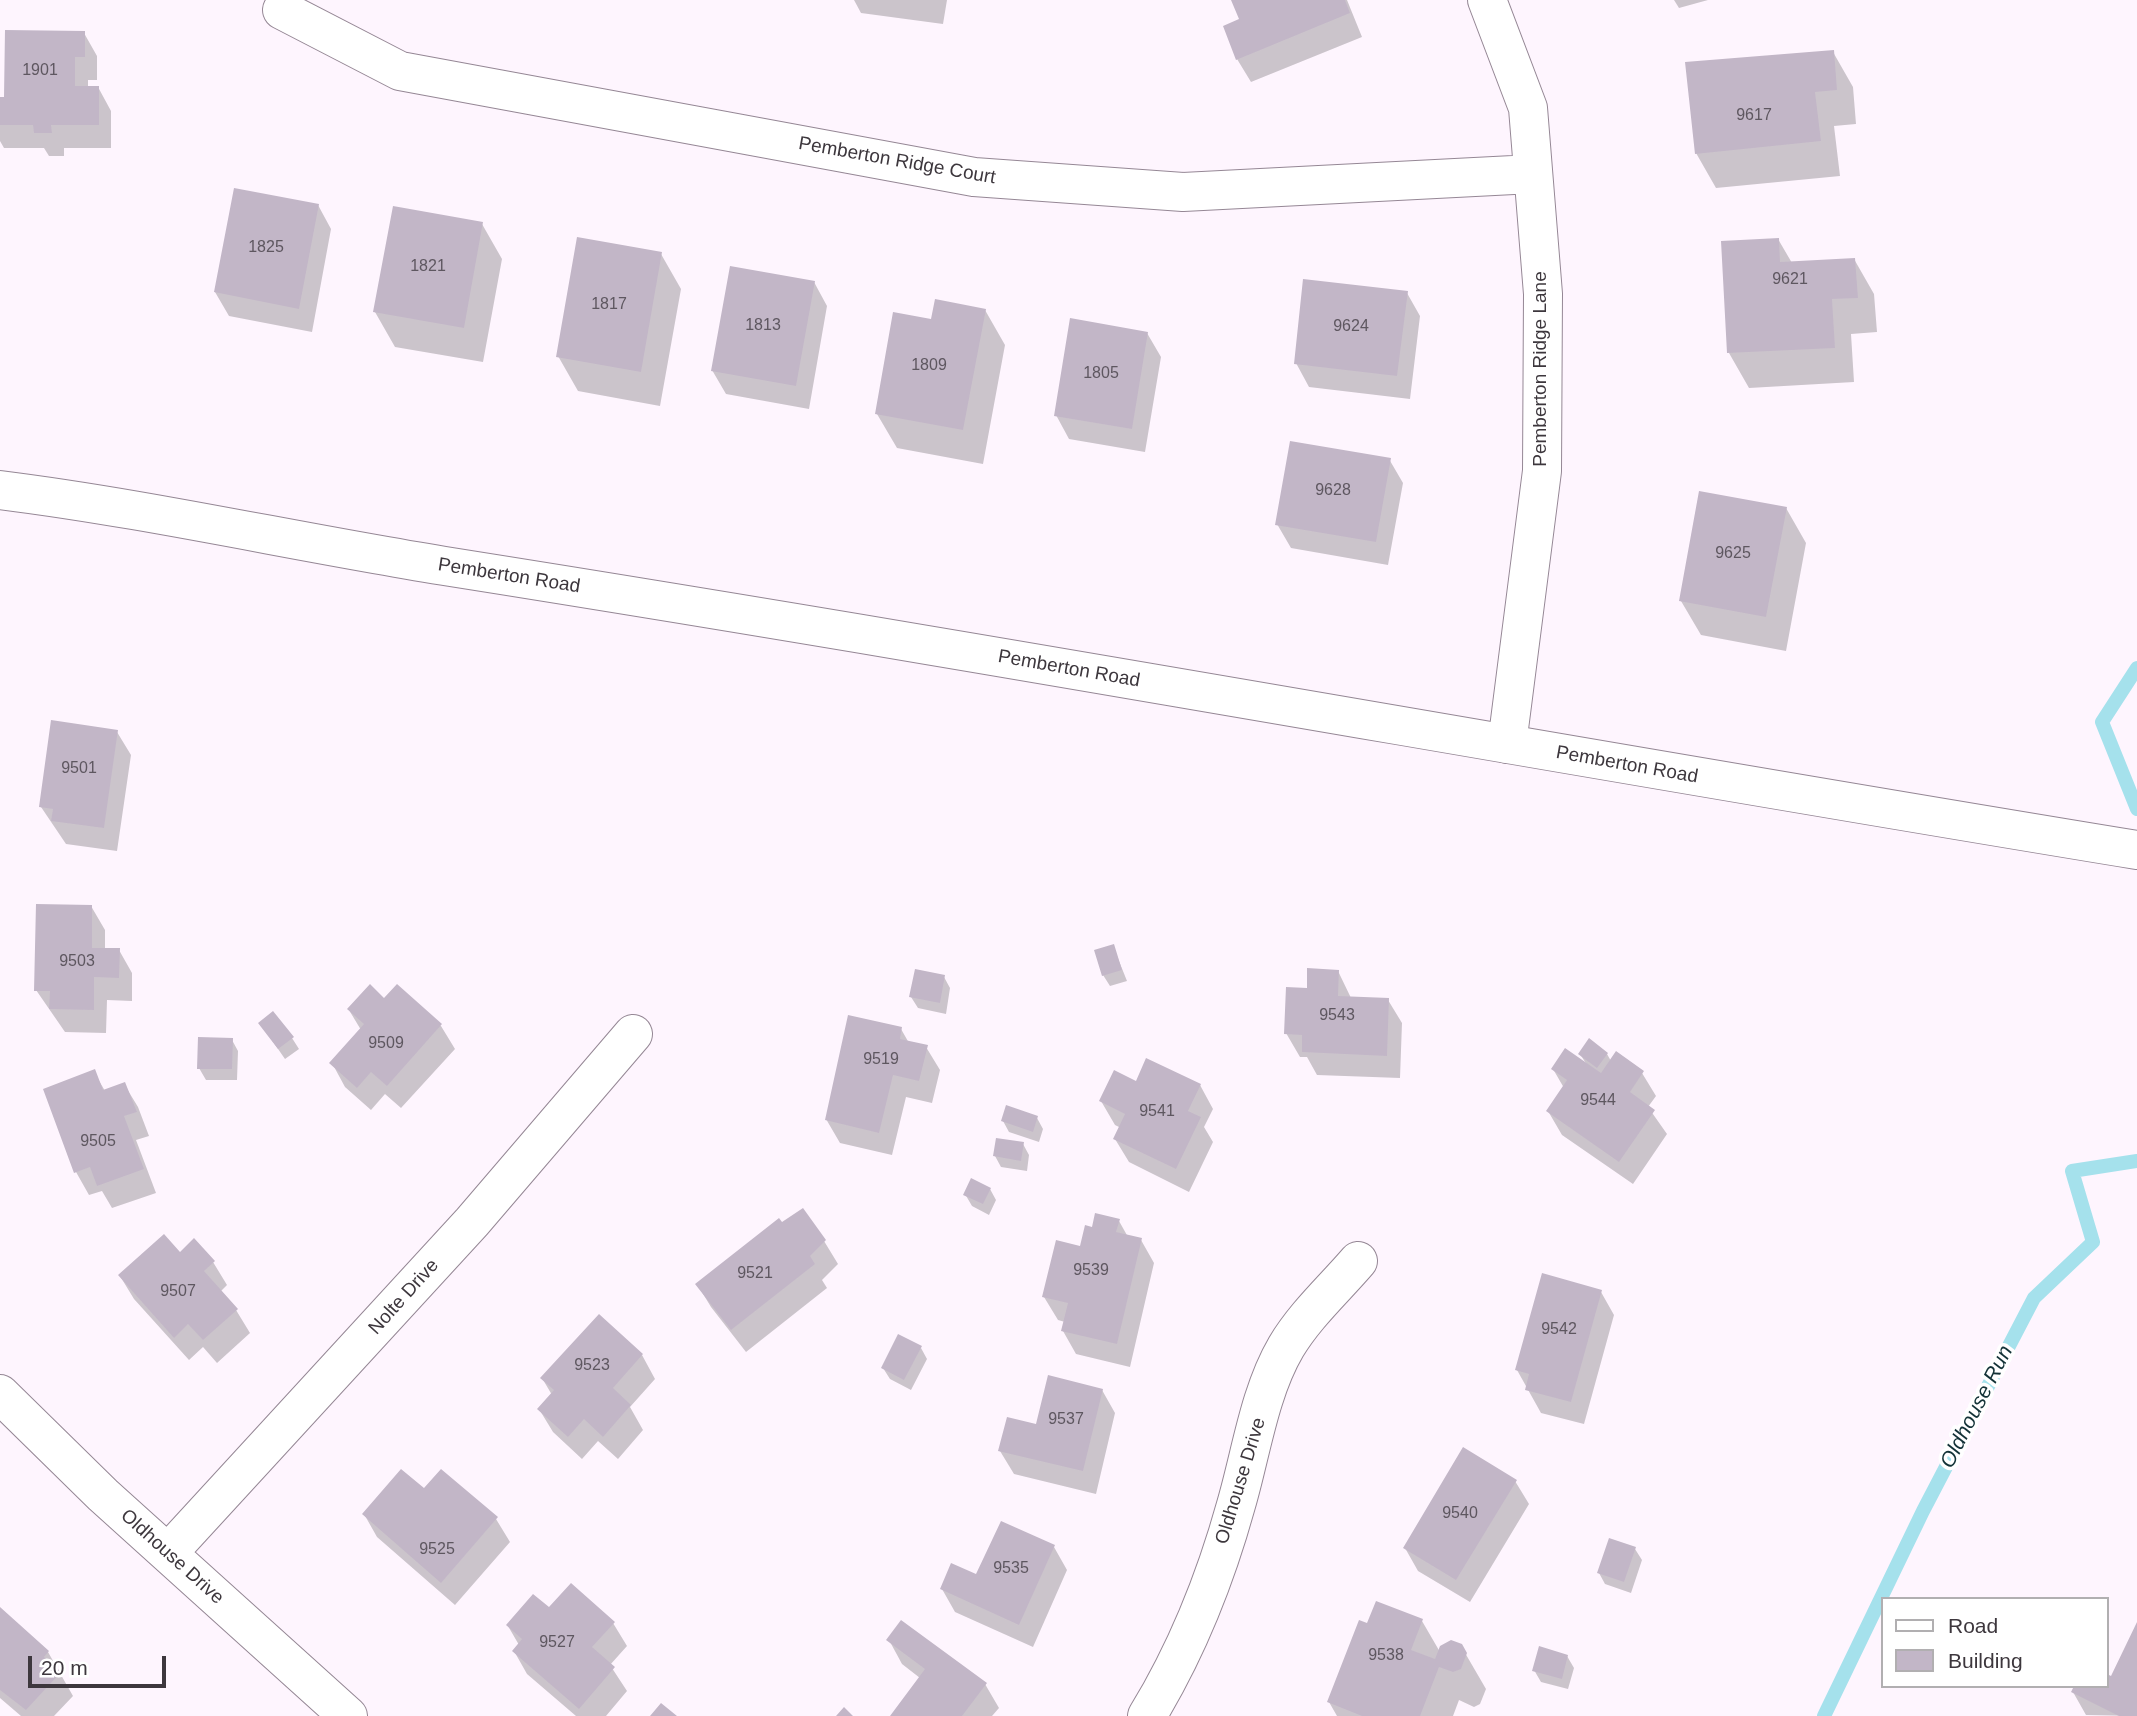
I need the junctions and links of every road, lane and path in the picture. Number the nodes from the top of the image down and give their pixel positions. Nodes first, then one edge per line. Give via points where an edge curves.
1 (1488, 0) edge
2 (282, 10) dead end
3 (1533, 174) junction
4 (0, 490) edge
5 (1507, 744) junction
6 (2137, 850) edge
7 (633, 1034) dead end
8 (1359, 1261) dead end
9 (0, 1394) edge
10 (168, 1553) junction
11 (348, 1716) edge
12 (1147, 1716) edge

1 - 3 street, Pemberton Ridge Lane via 1528,108
2 - 3 street, Pemberton Ridge Court via 400,71 974,177 1183,192
3 - 5 street, Pemberton Ridge Lane via 1543,294 1542,471
4 - 5 street, Pemberton Road
5 - 6 street, Pemberton Road
7 - 10 street, Nolte Drive via 472,1222
8 - 12 street, Oldhouse Drive via 1299,1326 1284,1350 1202,1604
9 - 10 street, Oldhouse Drive
10 - 11 street, Oldhouse Drive

